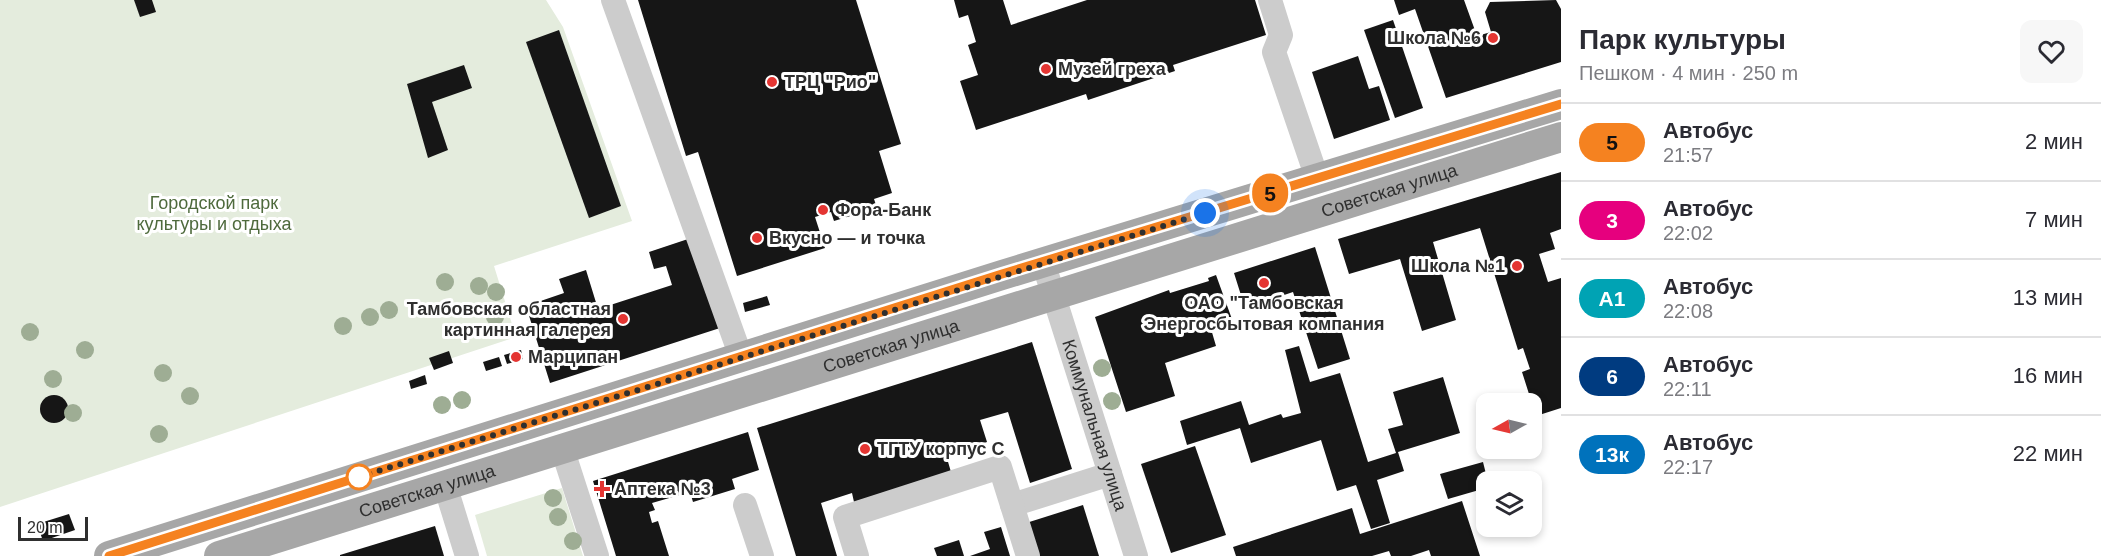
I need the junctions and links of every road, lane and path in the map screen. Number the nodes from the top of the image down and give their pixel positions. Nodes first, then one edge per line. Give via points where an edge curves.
1 (613, 0) edge
2 (1270, 0) edge
3 (1561, 104) edge
4 (1561, 137) edge
5 (1317, 178) junction
6 (1043, 262) junction
7 (1002, 274) junction
8 (1053, 294) junction
9 (741, 357) junction
10 (561, 448) junction
11 (1110, 474) junction
12 (445, 485) junction
13 (745, 505) dead end
14 (1012, 506) junction
15 (109, 556) edge
16 (219, 556) edge
17 (467, 556) edge
18 (597, 556) edge
19 (762, 556) edge
20 (857, 556) edge
21 (1028, 556) edge
22 (1136, 556) edge

1 - 9 street
2 - 5 street via 1281,35 1274,52
3 - 5 main road, Советская улица
4 - 8 main road, Советская улица
5 - 6 main road, Советская улица
6 - 7 main road, Советская улица
6 - 8 street, Коммунальная улица
7 - 8 street
7 - 9 main road, Советская улица
8 - 10 main road, Советская улица
8 - 11 street, Коммунальная улица
9 - 15 main road, Советская улица
10 - 12 main road, Советская улица
10 - 18 street
11 - 14 street
11 - 22 street, Коммунальная улица
12 - 16 main road, Советская улица
12 - 17 street
13 - 19 street
14 - 20 street via 1000,467 856,513 845,517
14 - 21 street

